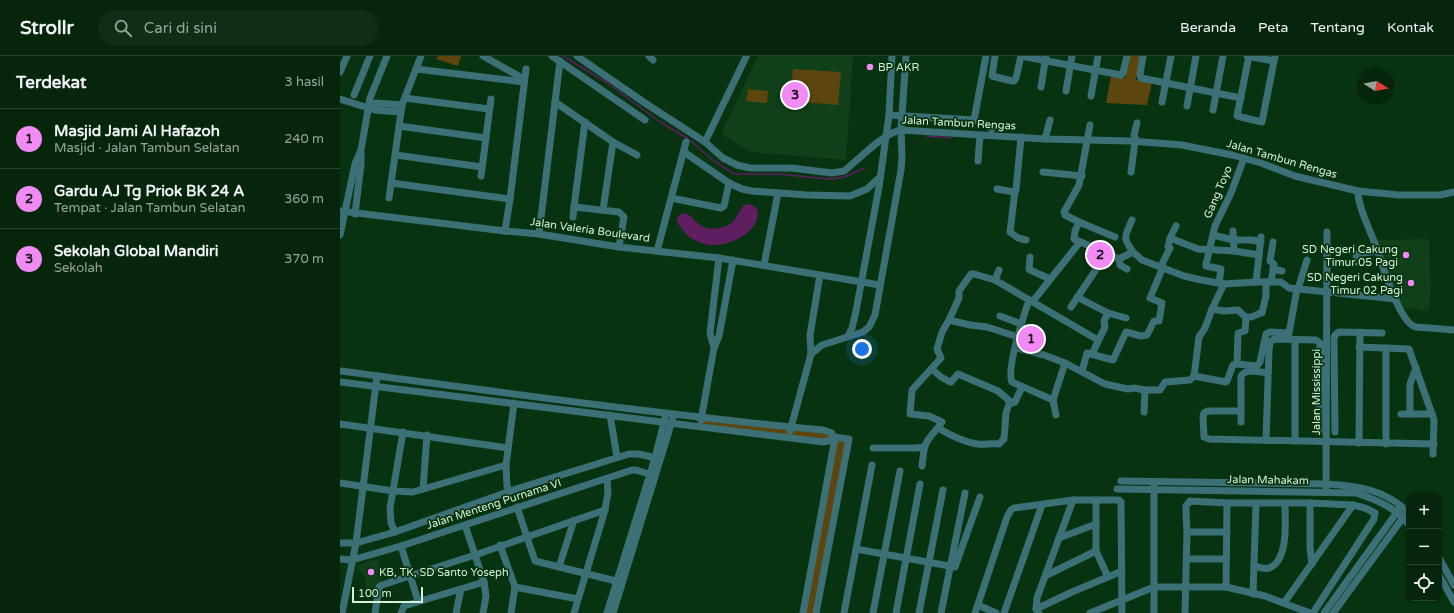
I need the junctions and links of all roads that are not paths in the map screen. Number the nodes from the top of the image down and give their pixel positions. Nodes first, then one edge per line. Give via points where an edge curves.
1 (347, 56) edge
2 (370, 56) edge
3 (387, 56) edge
4 (421, 56) edge
5 (483, 56) edge
6 (552, 56) edge
7 (577, 56) edge
8 (892, 56) edge
9 (906, 56) edge
10 (986, 56) edge
11 (995, 56) edge
12 (1020, 56) edge
13 (1072, 56) edge
14 (1098, 56) edge
15 (1126, 56) edge
16 (1143, 56) edge
17 (1171, 56) edge
18 (1196, 56) edge
19 (1223, 56) edge
20 (1248, 56) edge
21 (746, 57) dead end
22 (1046, 58) edge
23 (1273, 58) edge
24 (560, 61) junction
25 (1070, 66) junction
26 (416, 69) junction
27 (526, 69) dead end
28 (1096, 70) junction
29 (340, 72) edge
30 (524, 80) junction
31 (1166, 83) junction
32 (1041, 87) dead end
33 (1190, 88) junction
34 (1066, 91) dead end
35 (1216, 93) junction
36 (354, 95) dead end
37 (1091, 96) dead end
38 (1241, 98) junction
39 (340, 99) edge
40 (491, 99) dead end
41 (555, 102) junction
42 (1162, 102) dead end
43 (402, 105) junction
44 (1187, 106) dead end
45 (368, 107) junction
46 (489, 109) junction
47 (1212, 110) dead end
48 (889, 115) junction
49 (902, 116) junction
50 (645, 120) dead end
51 (974, 120) junction
52 (1050, 120) dead end
53 (585, 122) junction
54 (1137, 123) dead end
55 (1090, 125) dead end
56 (399, 126) junction
57 (992, 129) dead end
58 (901, 130) junction
59 (980, 135) junction
60 (886, 137) junction
61 (486, 138) junction
62 (1021, 139) junction
63 (1045, 139) junction
64 (613, 142) junction
65 (686, 142) dead end
66 (705, 142) junction
67 (1087, 142) junction
68 (1136, 143) junction
69 (361, 150) junction
70 (684, 152) junction
71 (396, 155) junction
72 (637, 155) dead end
73 (978, 161) dead end
74 (1243, 162) junction
75 (482, 167) junction
76 (1043, 172) dead end
77 (1131, 172) dead end
78 (481, 176) dead end
79 (1082, 176) junction
80 (880, 177) junction
81 (391, 183) junction
82 (729, 183) junction
83 (998, 190) dead end
84 (1015, 191) junction
85 (1454, 192) edge
86 (778, 193) junction
87 (1358, 193) junction
88 (389, 198) dead end
89 (671, 198) junction
90 (510, 199) junction
91 (574, 207) junction
92 (603, 210) junction
93 (342, 212) edge
94 (355, 214) junction
95 (573, 217) dead end
96 (1132, 220) dead end
97 (1079, 222) junction
98 (1176, 226) dead end
99 (505, 231) junction
100 (1233, 231) dead end
101 (1327, 232) dead end
102 (539, 234) junction
103 (340, 235) edge
104 (1213, 235) junction
105 (1115, 238) dead end
106 (1170, 238) junction
107 (1026, 240) dead end
108 (1077, 240) junction
109 (1233, 240) junction
110 (1248, 240) junction
111 (1273, 242) dead end
112 (619, 247) junction
113 (1209, 250) junction
114 (657, 251) junction
115 (1234, 251) junction
116 (1378, 251) junction
117 (1133, 252) junction
118 (1107, 253) junction
119 (1246, 253) junction
120 (1258, 255) junction
121 (1030, 257) dead end
122 (719, 258) junction
123 (733, 260) junction
124 (1119, 260) junction
125 (1307, 260) dead end
126 (1356, 262) dead end
127 (764, 265) junction
128 (1162, 266) junction
129 (1127, 269) dead end
130 (1273, 269) junction
131 (999, 270) dead end
132 (1282, 271) dead end
133 (820, 275) junction
134 (1050, 279) junction
135 (995, 280) junction
136 (861, 282) junction
137 (1256, 282) junction
138 (1269, 282) junction
139 (1222, 283) junction
140 (880, 285) junction
141 (1298, 289) junction
142 (1327, 292) junction
143 (1078, 297) junction
144 (1396, 299) junction
145 (1031, 301) junction
146 (1071, 307) dead end
147 (1212, 309) junction
148 (1108, 313) junction
149 (1000, 316) dead end
150 (1246, 317) junction
151 (1126, 318) dead end
152 (949, 320) junction
153 (1021, 324) junction
154 (1454, 330) edge
155 (1360, 332) junction
156 (1370, 333) junction
157 (1382, 333) dead end
158 (848, 336) junction
159 (1018, 336) junction
160 (1098, 340) junction
161 (1295, 340) junction
162 (1359, 346) junction
163 (1370, 346) junction
164 (714, 348) junction
165 (1016, 348) junction
166 (1386, 348) junction
167 (811, 354) junction
168 (1092, 354) junction
169 (1065, 363) junction
170 (1237, 364) junction
171 (1416, 368) junction
172 (932, 369) junction
173 (340, 371) edge
174 (1082, 371) junction
175 (1268, 373) junction
176 (377, 376) junction
177 (1194, 376) junction
178 (340, 382) edge
179 (376, 387) junction
180 (1022, 387) junction
181 (1145, 390) junction
182 (520, 395) junction
183 (1053, 400) junction
184 (1010, 401) junction
185 (517, 404) junction
186 (1241, 411) junction
187 (1144, 412) dead end
188 (666, 413) junction
189 (674, 414) junction
190 (1401, 414) dead end
191 (1410, 414) junction
192 (1432, 414) junction
193 (610, 415) junction
194 (1056, 415) dead end
195 (701, 417) junction
196 (668, 422) junction
197 (1241, 422) dead end
198 (340, 424) edge
199 (700, 426) junction
200 (791, 427) junction
201 (938, 428) junction
202 (371, 429) junction
203 (403, 432) junction
204 (1318, 432) dead end
205 (1334, 432) dead end
206 (427, 436) junction
207 (789, 437) junction
208 (834, 437) junction
209 (1266, 440) junction
210 (1295, 441) junction
211 (1326, 442) junction
212 (1359, 443) junction
213 (1386, 444) junction
214 (1434, 444) junction
215 (924, 447) junction
216 (508, 448) junction
217 (873, 448) dead end
218 (1433, 454) dead end
219 (617, 457) junction
220 (657, 459) junction
221 (506, 465) junction
222 (872, 465) dead end
223 (922, 466) dead end
224 (900, 471) dead end
225 (652, 475) junction
226 (607, 479) junction
227 (1121, 481) dead end
228 (1326, 481) junction
229 (340, 484) edge
230 (920, 484) dead end
231 (1154, 486) junction
232 (363, 487) junction
233 (423, 489) junction
234 (1117, 489) dead end
235 (943, 490) dead end
236 (393, 491) junction
237 (510, 492) junction
238 (1326, 492) junction
239 (965, 493) dead end
240 (980, 497) dead end
241 (1073, 500) junction
242 (1096, 500) junction
243 (1227, 503) junction
244 (1310, 503) junction
245 (1256, 504) junction
246 (1285, 504) junction
247 (1042, 505) junction
248 (1353, 506) junction
249 (517, 507) junction
250 (1399, 509) junction
251 (605, 510) junction
252 (1406, 513) edge
253 (1406, 515) edge
254 (574, 520) junction
255 (1096, 524) junction
256 (465, 525) junction
257 (396, 532) junction
258 (1187, 532) junction
259 (1227, 532) junction
260 (526, 536) junction
261 (1059, 538) junction
262 (340, 543) edge
263 (356, 545) junction
264 (500, 545) junction
265 (401, 546) junction
266 (856, 549) junction
267 (1096, 552) junction
268 (884, 554) junction
269 (475, 555) junction
270 (353, 558) junction
271 (906, 558) junction
272 (340, 559) edge
273 (1187, 559) junction
274 (1226, 559) junction
275 (929, 562) junction
276 (1442, 563) edge
277 (1312, 564) junction
278 (950, 566) junction
279 (1254, 566) junction
280 (559, 567) junction
281 (1122, 571) junction
282 (586, 573) junction
283 (1046, 574) junction
284 (409, 575) junction
285 (1108, 577) junction
286 (1442, 580) edge
287 (616, 581) junction
288 (484, 582) junction
289 (1454, 585) edge
290 (515, 587) junction
291 (1154, 587) junction
292 (1186, 587) junction
293 (1226, 587) junction
294 (461, 589) junction
295 (1253, 594) junction
296 (578, 599) junction
297 (1122, 600) junction
298 (418, 601) junction
299 (1454, 602) edge
300 (1284, 604) junction
301 (978, 605) junction
302 (1038, 611) edge
303 (342, 613) edge
304 (376, 613) edge
305 (401, 613) edge
306 (456, 613) edge
307 (483, 613) edge
308 (513, 613) edge
309 (574, 613) edge
310 (607, 613) edge
311 (613, 613) edge
312 (803, 613) edge
313 (816, 613) edge
314 (844, 613) edge
315 (873, 613) edge
316 (896, 613) edge
317 (919, 613) edge
318 (941, 613) edge
319 (975, 613) edge
320 (996, 613) edge
321 (1004, 613) edge
322 (1090, 613) edge
323 (1122, 613) edge
324 (1154, 613) edge
325 (1185, 613) edge
326 (1311, 613) edge
327 (1324, 613) edge
328 (1333, 613) edge

1 - 29 street
2 - 36 street
3 - 45 street
4 - 26 street
5 - 30 street
6 - 24 street
7 - 66 street, Jalan Tambun Rengas
8 - 48 street
9 - 49 street
10 - 51 street
11 - 12 street via 992,76 1012,81 1016,78
12 - 22 street
13 - 25 street
14 - 28 street
15 - 28 street via 1122,74
16 - 31 street via 1140,77
17 - 31 street
18 - 33 street
19 - 35 street
20 - 23 street
20 - 38 street
21 - 66 street
22 - 25 street
22 - 32 street
23 - 38 street via 1262,122 1237,116
24 - 41 street
24 - 50 street
25 - 28 street
25 - 34 street
26 - 30 street
26 - 43 street
27 - 30 street
28 - 37 street
30 - 90 street
31 - 33 street
31 - 42 street
33 - 35 street
33 - 44 street
35 - 38 street
35 - 47 street
39 - 45 street
40 - 46 street
41 - 53 street
41 - 102 street
43 - 45 street via 376,102
43 - 46 street
43 - 56 street
45 - 69 street
46 - 61 street
48 - 49 street, Jalan Tambun Rengas
48 - 60 street
49 - 51 street, Jalan Tambun Rengas
49 - 58 street
51 - 57 street, Jalan Tambun Rengas
52 - 63 street
53 - 64 street
53 - 91 street
54 - 68 street via 1134,135
55 - 67 street
56 - 61 street
56 - 71 street
58 - 59 street, Jalan Tambun Rengas
58 - 60 street, Jalan Tambun Rengas
58 - 140 street via 901,170
59 - 62 street, Jalan Tambun Rengas
59 - 73 street
60 - 66 street, Jalan Tambun Rengas via 844,171 832,174 792,168 742,167 723,158
60 - 80 street
61 - 75 street
62 - 63 street, Jalan Tambun Rengas
62 - 84 street
63 - 67 street, Jalan Tambun Rengas
64 - 72 street
64 - 92 street
65 - 70 street
67 - 68 street, Jalan Tambun Rengas
67 - 79 street
68 - 74 street, Jalan Tambun Rengas via 1207,149
68 - 77 street
69 - 93 street
69 - 94 street via 362,164
70 - 82 street
70 - 89 street
71 - 75 street
71 - 81 street
74 - 87 street, Jalan Tambun Rengas
74 - 104 street, Gang Toyo
75 - 78 street
76 - 79 street
79 - 97 street via 1064,212
80 - 86 street via 867,190 850,196
80 - 136 street
81 - 88 street
81 - 90 street
82 - 86 street via 742,189
82 - 89 street via 724,206 721,208
83 - 84 street
84 - 107 street via 1010,232
85 - 87 street, Jalan Tambun Rengas via 1440,195
86 - 127 street
87 - 116 street
89 - 114 street
90 - 99 street
91 - 92 street
91 - 95 street
92 - 112 street via 619,212 624,217
93 - 94 street, Jalan Valeria Boulevard
93 - 103 street
94 - 99 street, Jalan Valeria Boulevard
96 - 117 street via 1125,236
97 - 105 street
97 - 108 street via 1075,231
98 - 106 street
99 - 102 street, Jalan Valeria Boulevard
100 - 109 street
101 - 142 street, Jalan Mississippi
102 - 112 street, Jalan Valeria Boulevard
104 - 109 street
104 - 113 street, Gang Toyo
106 - 113 street via 1189,246
106 - 128 street via 1170,250
108 - 118 street
108 - 134 street
109 - 110 street
109 - 115 street
110 - 119 street
110 - 120 street via 1261,239
111 - 130 street via 1270,261 1274,264
112 - 114 street, Jalan Valeria Boulevard
113 - 115 street
113 - 139 street via 1206,265 1221,269
114 - 122 street, Jalan Valeria Boulevard
115 - 119 street
116 - 126 street via 1356,254
116 - 144 street
117 - 124 street
117 - 128 street via 1142,260
118 - 124 street
118 - 143 street
119 - 120 street
120 - 137 street
121 - 134 street via 1029,269
122 - 123 street, Jalan Valeria Boulevard
122 - 164 street via 710,333
123 - 127 street, Jalan Valeria Boulevard
123 - 164 street via 719,336
124 - 129 street via 1120,265
125 - 141 street
127 - 133 street, Jalan Valeria Boulevard
128 - 139 street via 1184,276
128 - 168 street via 1150,298 1162,303 1159,321 1154,321 1147,335 1126,332 1112,360
130 - 132 street
130 - 138 street
131 - 135 street
133 - 136 street, Jalan Valeria Boulevard
133 - 167 street via 810,335
134 - 145 street
135 - 145 street
135 - 152 street via 971,274 959,291 959,298
136 - 140 street, Jalan Valeria Boulevard
136 - 158 street via 854,321
137 - 138 street
137 - 139 street
138 - 141 street via 1280,282 1289,288
138 - 150 street via 1263,312
139 - 147 street
140 - 158 street via 875,315 870,327 864,332
141 - 142 street
141 - 170 street via 1289,333 1266,334 1259,365
142 - 144 street
142 - 211 street, Jalan Mississippi
143 - 146 street
143 - 148 street
144 - 154 street via 1402,314 1411,326
145 - 153 street
145 - 160 street
147 - 150 street via 1238,310
147 - 177 street via 1199,336
148 - 151 street
148 - 160 street via 1104,321 1105,327
149 - 153 street
150 - 170 street via 1245,332 1238,333
152 - 159 street
152 - 172 street via 937,349 942,357
153 - 159 street
155 - 156 street
155 - 162 street
155 - 205 street via 1339,332 1334,337
156 - 157 street
156 - 163 street
158 - 167 street via 822,345
159 - 165 street
160 - 168 street
161 - 175 street via 1274,339 1270,342
161 - 204 street via 1316,340 1320,343
161 - 210 street
162 - 163 street
162 - 212 street
163 - 166 street
164 - 195 street
165 - 169 street
165 - 180 street via 1010,376 1012,382
166 - 171 street via 1409,349
166 - 213 street
167 - 200 street
168 - 174 street via 1087,353
169 - 174 street
169 - 183 street
170 - 177 street via 1233,365 1226,382
171 - 191 street via 1410,384
171 - 192 street
172 - 184 street via 950,382 957,374 998,391
172 - 201 street via 912,390 909,412 941,421
173 - 176 street
174 - 181 street via 1105,384
175 - 186 street via 1242,373
175 - 209 street
176 - 179 street
176 - 182 street
177 - 181 street via 1190,380 1165,382 1160,390
178 - 179 street
179 - 185 street
179 - 202 street
180 - 183 street
180 - 184 street via 1015,402
181 - 187 street
182 - 185 street
182 - 188 street
183 - 194 street
184 - 201 street via 1006,413 1004,439 999,444 978,444 960,440
185 - 193 street
185 - 216 street
186 - 197 street
186 - 209 street via 1204,413 1204,437
188 - 189 street
188 - 196 street
189 - 195 street
189 - 196 street
190 - 191 street
191 - 192 street
192 - 214 street
193 - 196 street
193 - 219 street
195 - 199 street
195 - 200 street
196 - 199 street
196 - 220 street
198 - 202 street
199 - 207 street
200 - 207 street
200 - 208 street via 829,431
201 - 215 street
202 - 203 street
202 - 232 street
203 - 206 street
203 - 236 street
206 - 216 street
206 - 233 street
207 - 208 street via 825,442
208 - 312 street
208 - 313 street via 849,440
209 - 210 street
210 - 211 street
211 - 212 street
211 - 228 street, Jalan Mississippi
212 - 213 street
213 - 214 street
214 - 218 street
215 - 217 street
215 - 223 street
216 - 221 street
219 - 220 street, Jalan Menteng Purnama VI via 635,454
219 - 237 street, Jalan Menteng Purnama VI
220 - 225 street
221 - 233 street
221 - 237 street via 507,486
222 - 266 street
224 - 268 street
225 - 226 street, Jalan Menteng Purnama VI via 634,470
225 - 287 street
225 - 311 street
226 - 249 street, Jalan Menteng Purnama VI
226 - 251 street
227 - 231 street, Jalan Mahakam
228 - 231 street, Jalan Mahakam
228 - 238 street, Jalan Mississippi
228 - 250 street, Jalan Mahakam via 1375,492 1393,500
229 - 232 street
230 - 271 street
231 - 234 street, Jalan Mahakam
231 - 238 street, Jalan Mahakam
231 - 291 street
232 - 236 street
232 - 263 street
233 - 236 street via 414,492
235 - 275 street
236 - 257 street via 390,516
237 - 257 street, Jalan Menteng Purnama VI
238 - 250 street, Jalan Mahakam via 1356,493
239 - 278 street
240 - 278 street via 955,567
241 - 242 street
241 - 247 street
241 - 261 street
242 - 255 street
242 - 281 street via 1121,501
243 - 245 street
243 - 258 street via 1190,501 1186,509
243 - 259 street
244 - 246 street
244 - 248 street
244 - 277 street
245 - 246 street
245 - 279 street
246 - 279 street via 1283,554 1270,568
247 - 301 street via 1014,508 1010,512
247 - 321 street
248 - 277 street
248 - 326 street via 1372,510 1375,513 1374,519
249 - 256 street, Jalan Menteng Purnama VI
249 - 260 street
250 - 252 street, Jalan Mahakam
250 - 327 street
251 - 254 street
251 - 282 street
253 - 328 street
254 - 260 street
254 - 280 street
255 - 261 street
255 - 267 street
256 - 265 street, Jalan Menteng Purnama VI
256 - 269 street
257 - 263 street, Jalan Menteng Purnama VI
258 - 259 street
258 - 273 street
259 - 274 street
260 - 264 street
260 - 280 street via 535,561
261 - 283 street
262 - 263 street, Jalan Menteng Purnama VI
263 - 270 street
264 - 269 street
264 - 290 street
265 - 270 street, Jalan Menteng Purnama VI
265 - 284 street
266 - 268 street
266 - 314 street
267 - 283 street
267 - 285 street
268 - 271 street
268 - 315 street
269 - 284 street
269 - 288 street
270 - 272 street, Jalan Menteng Purnama VI
270 - 303 street
271 - 275 street
271 - 316 street
273 - 274 street
273 - 292 street
274 - 293 street
275 - 278 street
275 - 317 street
276 - 289 street
277 - 300 street
278 - 318 street
279 - 295 street
280 - 282 street
281 - 285 street
281 - 297 street
282 - 287 street
282 - 296 street
283 - 302 street via 1037,598
284 - 298 street
284 - 304 street via 379,587
285 - 302 street
286 - 299 street
287 - 310 street
288 - 294 street
288 - 307 street via 486,596
290 - 296 street
290 - 308 street
291 - 292 street
291 - 297 street
291 - 324 street
292 - 293 street
292 - 325 street
293 - 295 street
294 - 298 street
294 - 306 street
295 - 300 street
296 - 309 street
297 - 322 street
297 - 323 street
298 - 305 street via 404,606
300 - 326 street
301 - 319 street
301 - 320 street

